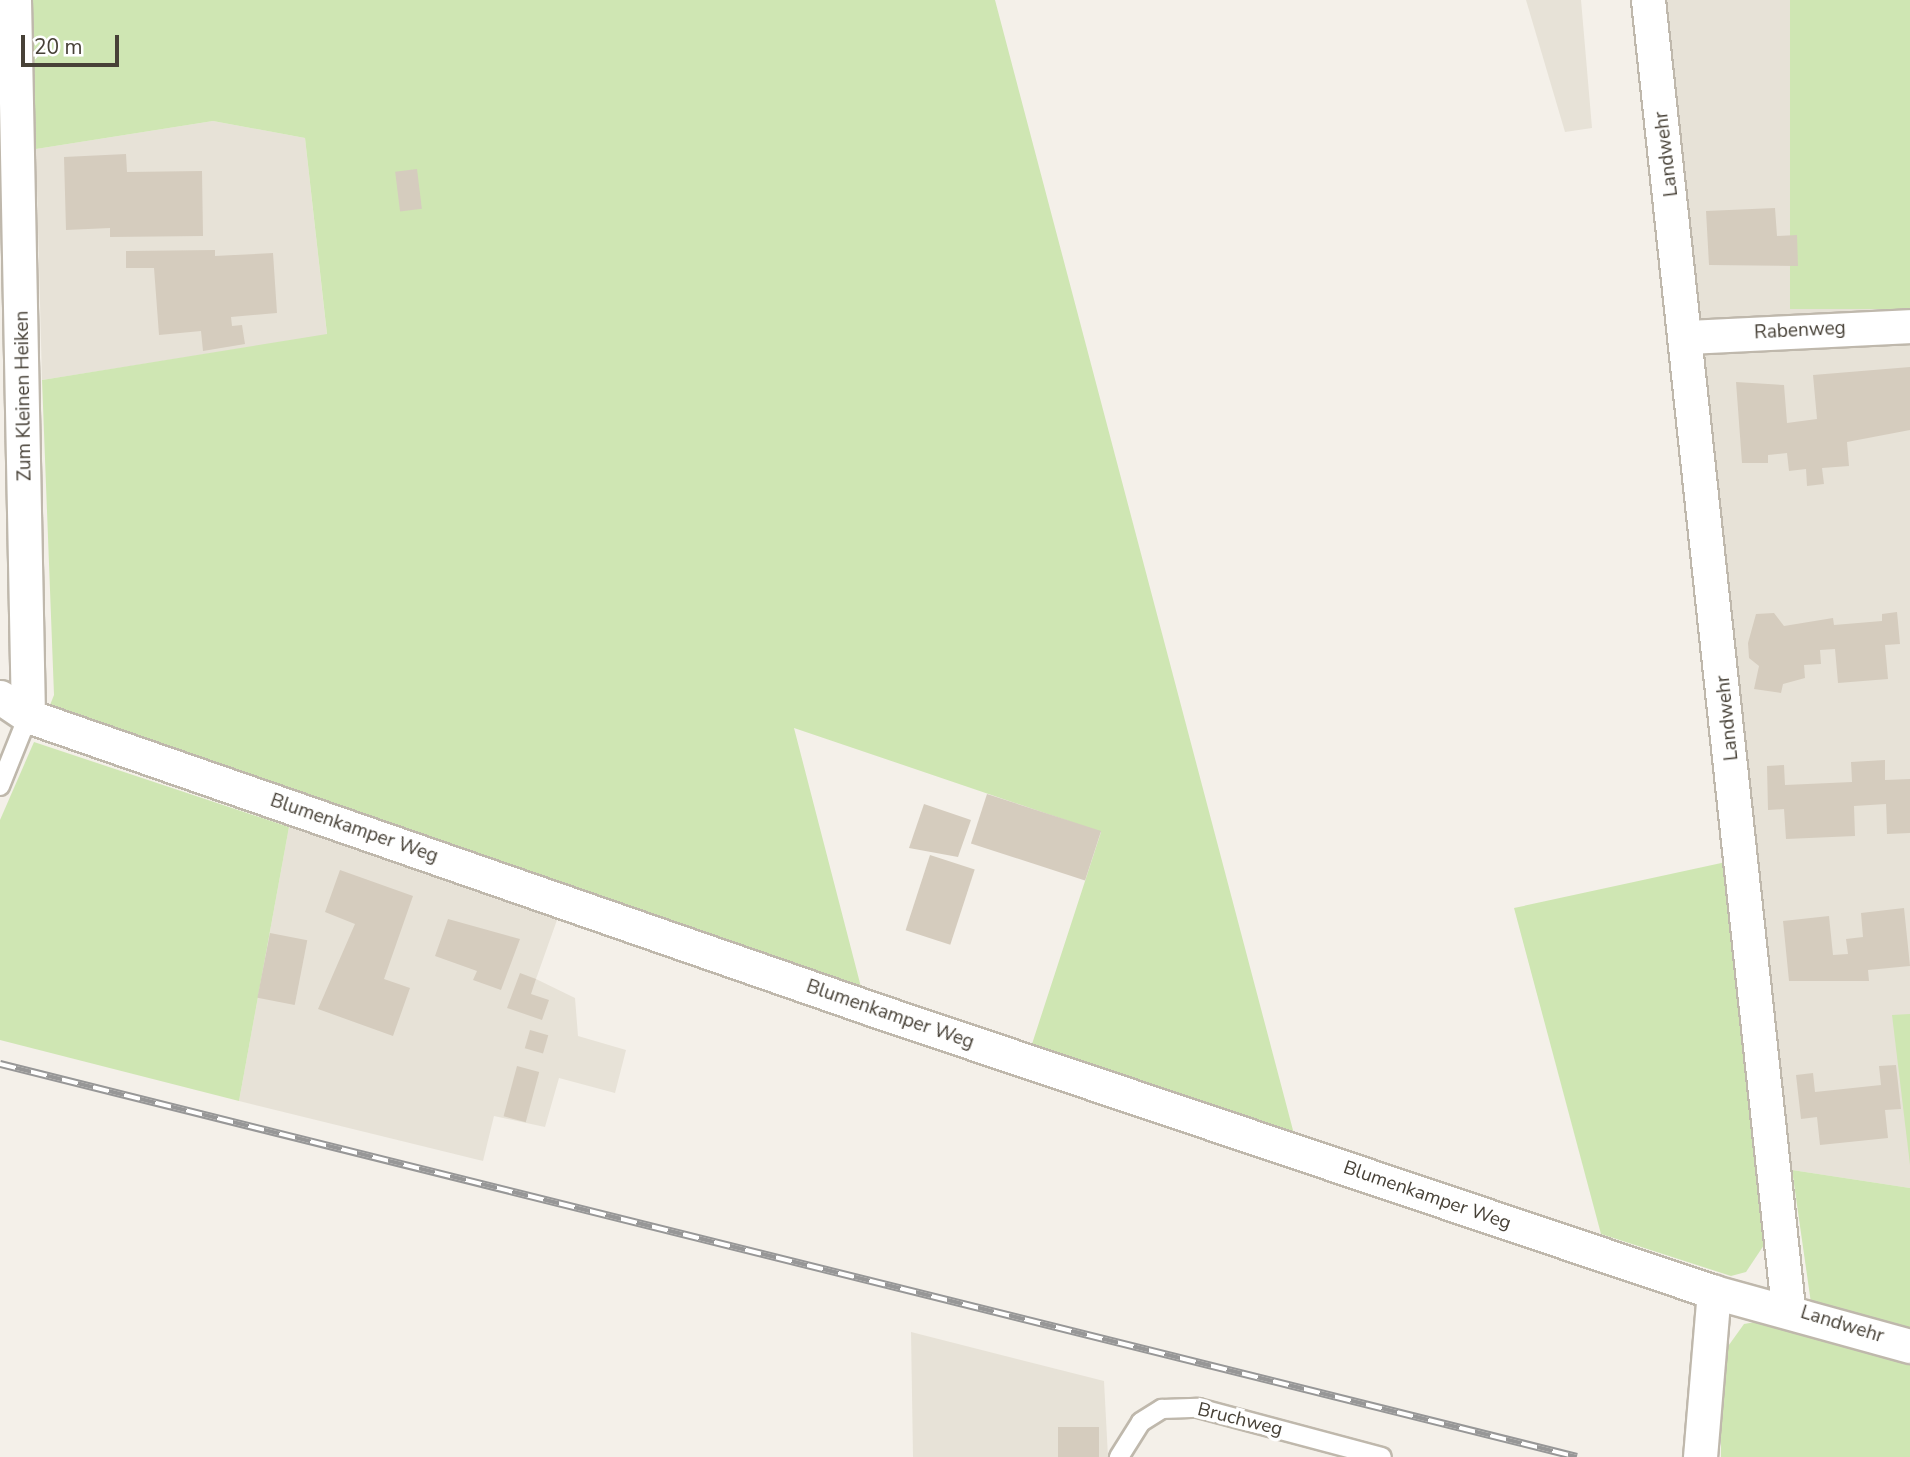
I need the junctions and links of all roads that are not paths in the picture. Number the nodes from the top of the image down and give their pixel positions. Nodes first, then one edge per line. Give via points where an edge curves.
1 (14, 0) edge
2 (1648, 0) edge
3 (1910, 326) edge
4 (1689, 337) junction
5 (0, 697) edge
6 (28, 716) junction
7 (0, 786) edge
8 (1714, 1292) junction
9 (1788, 1308) junction
10 (1910, 1346) edge
11 (1119, 1457) edge
12 (1382, 1457) edge
13 (1700, 1457) edge

1 - 6 street, Zum Kleinen Heiken
2 - 4 street, Landwehr
3 - 4 street, Rabenweg
4 - 9 street, Landwehr
5 - 6 street, Blumenkamper Weg
6 - 7 lane, Zum Kleinen Heiken
6 - 8 street, Blumenkamper Weg
8 - 9 street, Blumenkamper Weg
8 - 13 street
9 - 10 street, Landwehr
11 - 12 lane, Bruchweg via 1141,1422 1162,1409 1198,1408

